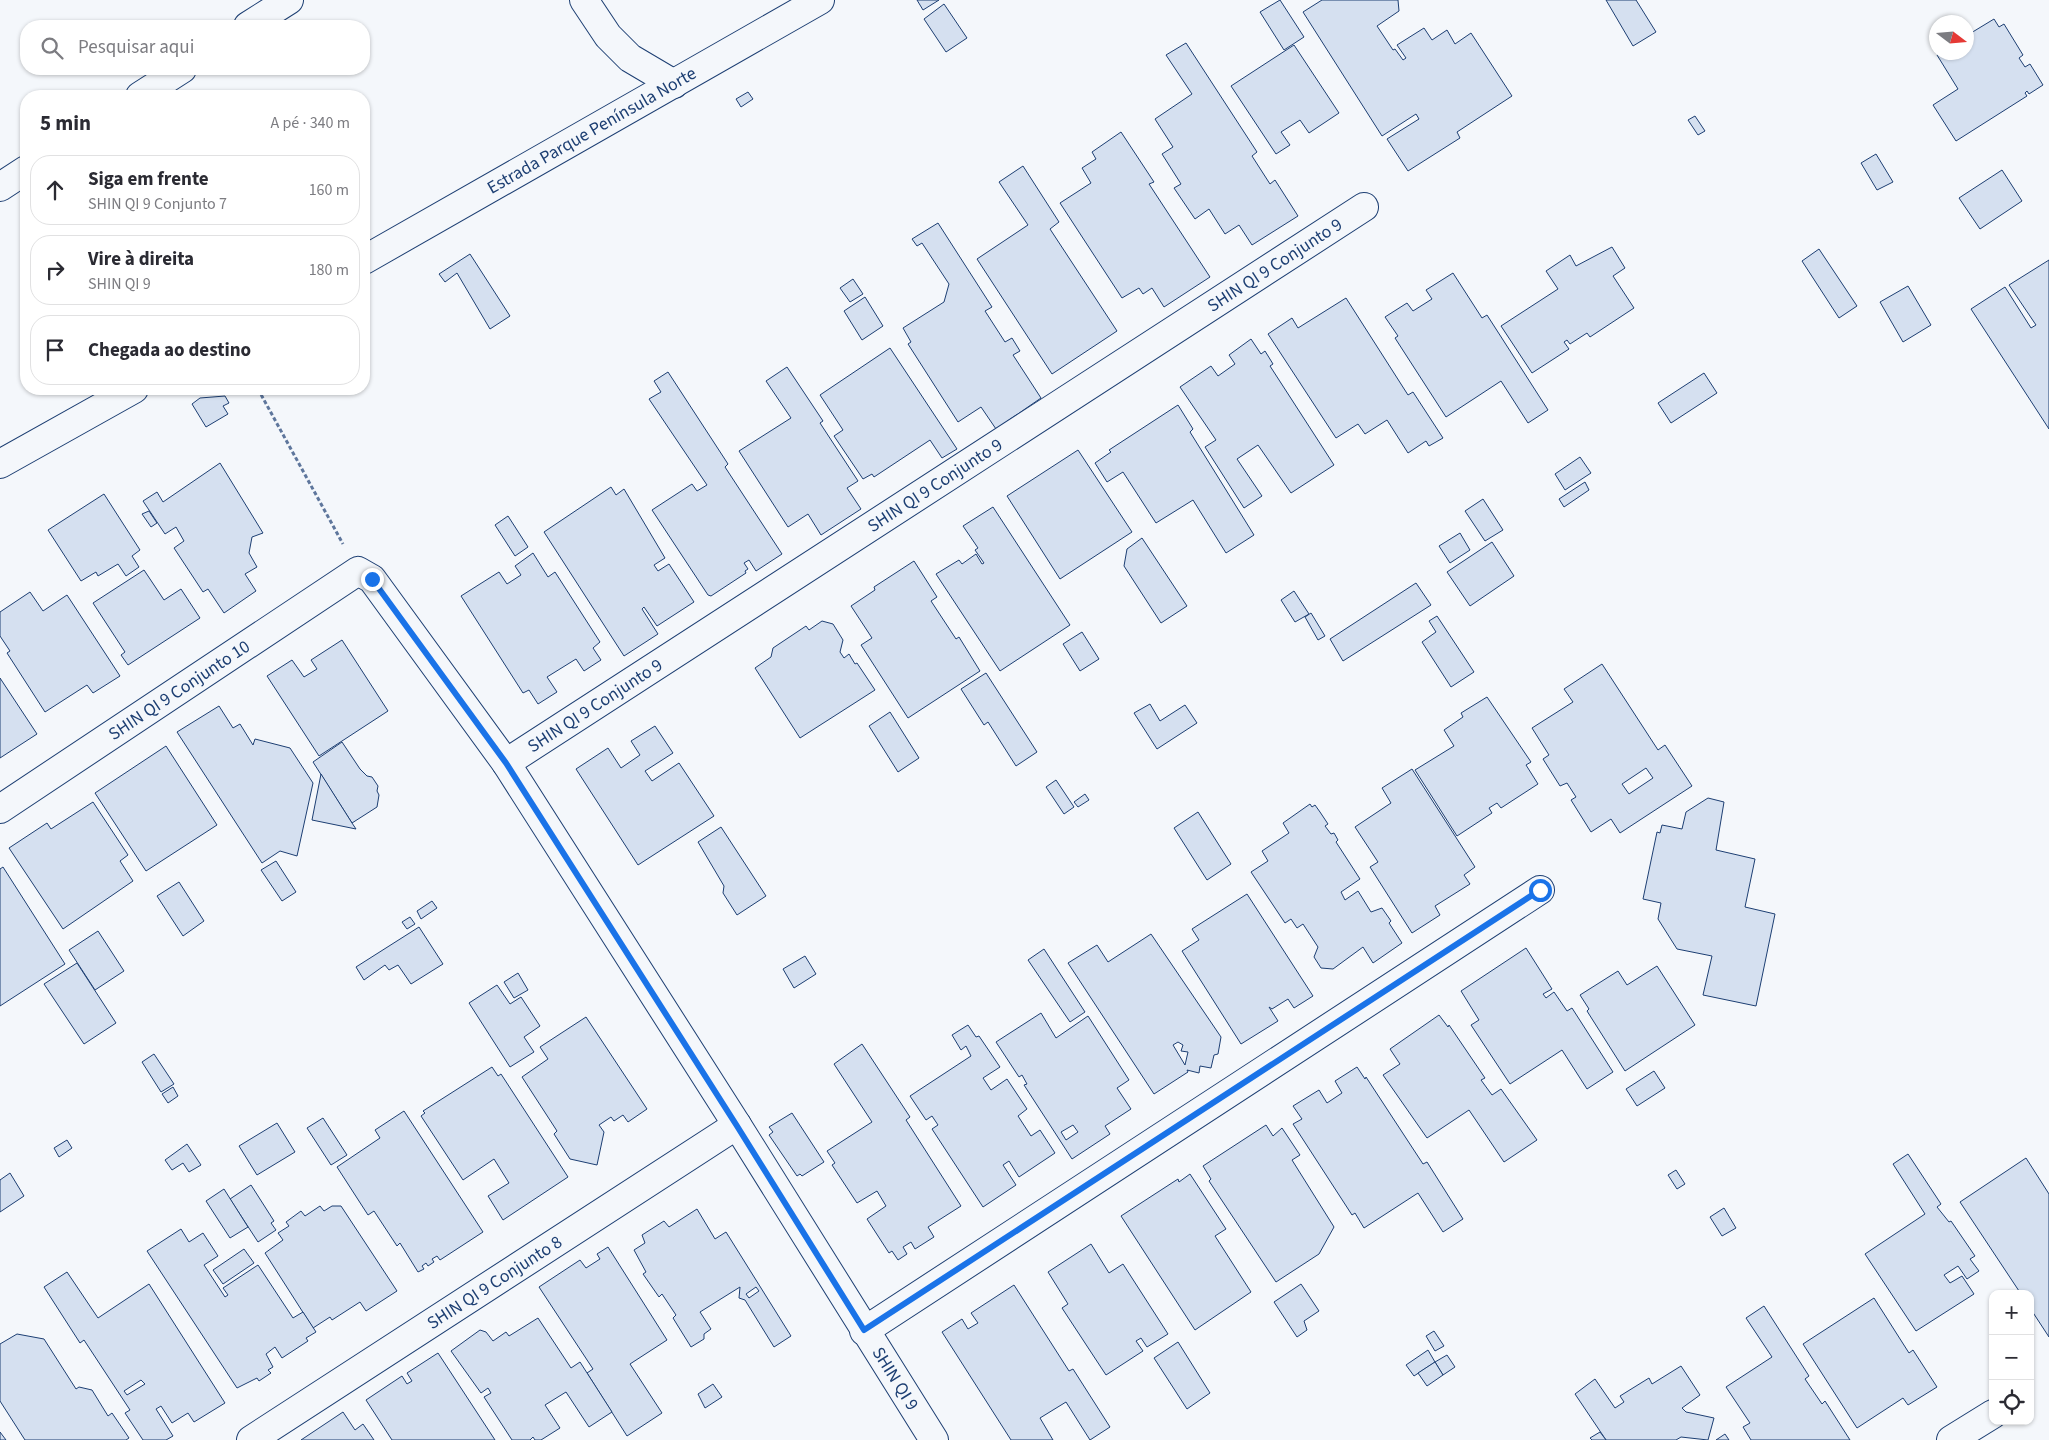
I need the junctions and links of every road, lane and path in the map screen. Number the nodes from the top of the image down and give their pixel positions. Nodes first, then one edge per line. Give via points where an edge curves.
1 (288, 0) edge
2 (584, 0) edge
3 (820, 0) edge
4 (257, 20) edge
5 (173, 75) edge
6 (674, 84) junction
7 (149, 90) edge
8 (20, 174) edge
9 (0, 187) edge
10 (1364, 207) dead end
11 (370, 257) edge
12 (123, 395) edge
13 (261, 395) edge
14 (0, 464) edge
15 (358, 571) junction
16 (506, 763) junction
17 (0, 809) edge
18 (1540, 890) dead end
19 (737, 1126) junction
20 (864, 1330) junction
21 (1989, 1416) edge
22 (251, 1440) edge
23 (934, 1440) edge
24 (1951, 1440) edge

1 - 4 street
2 - 6 street via 608,36 630,58
3 - 6 street, Estrada Parque Península Norte
5 - 7 street
6 - 11 street, Estrada Parque Península Norte
8 - 9 street
10 - 16 street, SHIN QI 9 Conjunto 9
12 - 14 street
13 - 15 path
15 - 16 street, SHIN QI 9 via 372,579
15 - 17 street, SHIN QI 9 Conjunto 10
16 - 19 street, SHIN QI 9
18 - 20 street
19 - 20 street, SHIN QI 9
19 - 22 street, SHIN QI 9 Conjunto 8
20 - 23 street, SHIN QI 9
21 - 24 street

